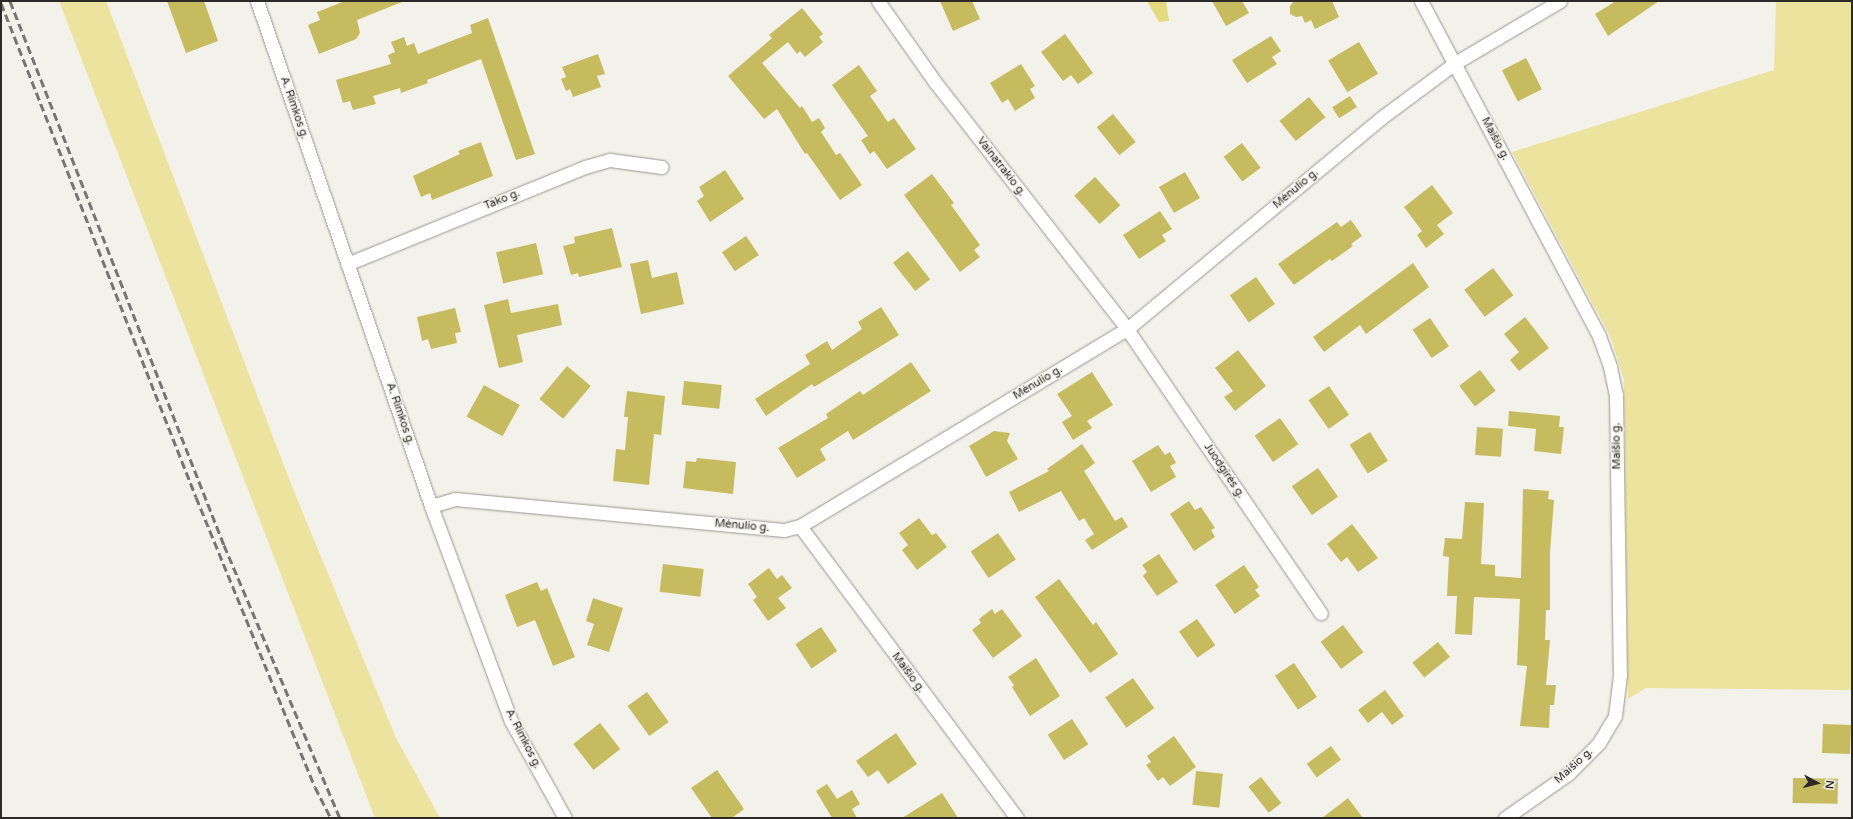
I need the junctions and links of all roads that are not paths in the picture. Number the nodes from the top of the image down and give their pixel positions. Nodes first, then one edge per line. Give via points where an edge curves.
1 (257, 1) edge
2 (878, 1) edge
3 (1421, 1) edge
4 (1560, 1) edge
5 (1454, 63) junction
6 (662, 167) dead end
7 (347, 264) junction
8 (1127, 329) junction
9 (432, 506) junction
10 (800, 526) junction
11 (1321, 613) dead end
12 (565, 818) edge
13 (1017, 818) edge
14 (1505, 818) edge

1 - 7 street, A. Rimkos g.
2 - 8 street, Vainatrakio g. via 935,82
3 - 5 street, Maišio g.
4 - 5 street, Mėnulio g.
5 - 8 street, Mėnulio g. via 1381,118
5 - 14 street, Maišio g. via 1599,336 1616,395 1620,675 1615,716 1599,743 1568,774
6 - 7 street, Tako g. via 610,160 585,167
7 - 9 street, A. Rimkos g.
8 - 10 street, Mėnulio g.
8 - 11 street, Juodgirės g.
9 - 10 street, Mėnulio g. via 455,499 784,530
9 - 12 street, A. Rimkos g. via 511,721
10 - 13 street, Maišio g.

